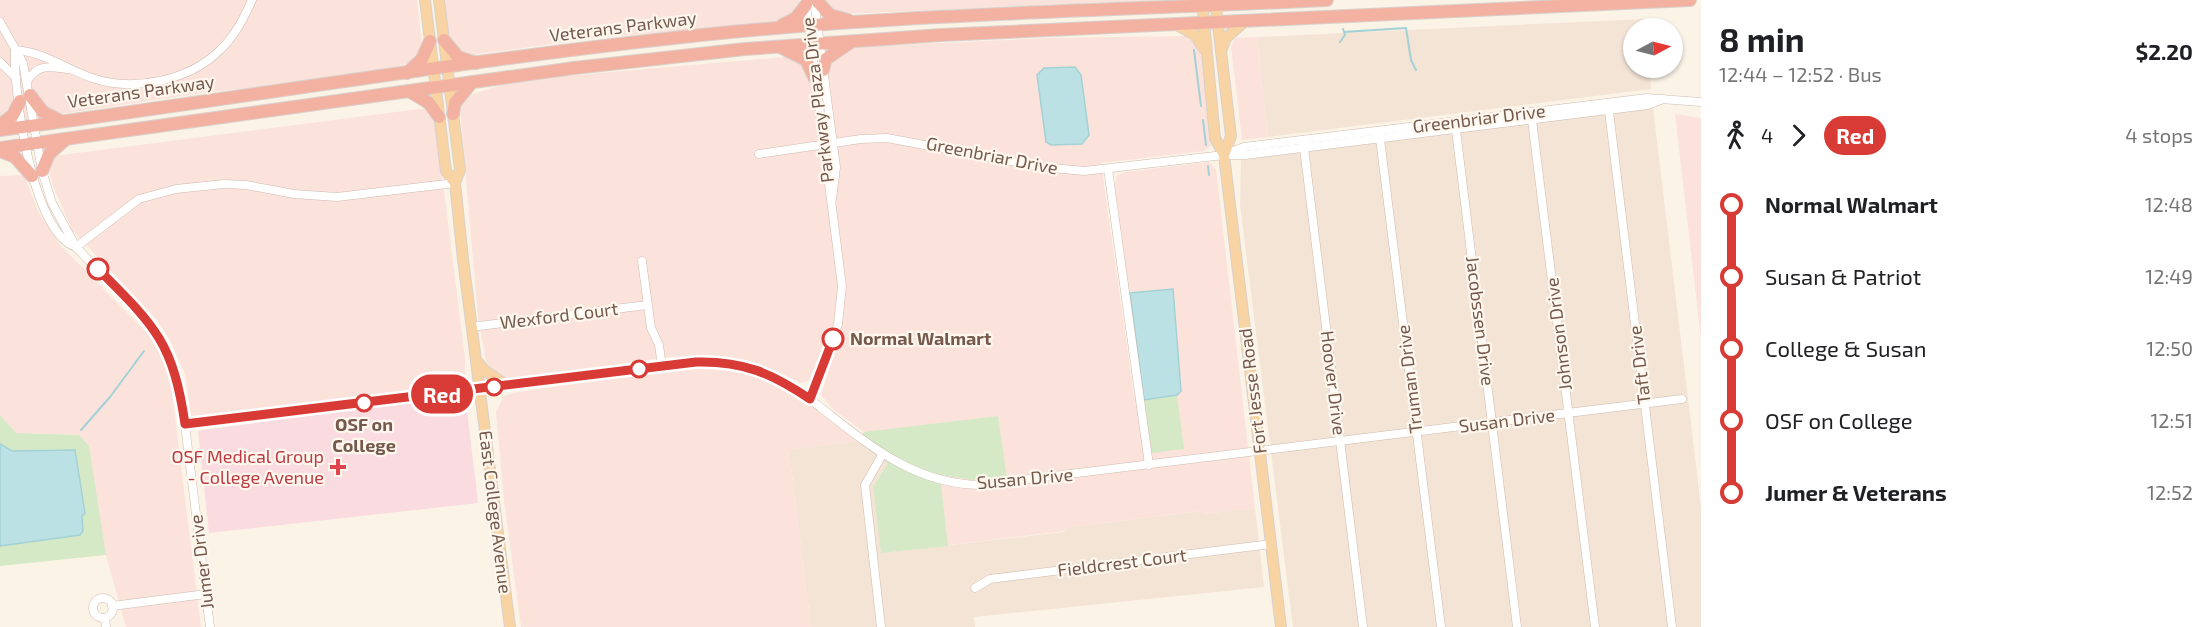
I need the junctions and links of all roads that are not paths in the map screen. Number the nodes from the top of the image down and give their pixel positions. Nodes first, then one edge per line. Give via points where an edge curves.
1 (252, 0) edge
2 (425, 0) edge
3 (439, 0) edge
4 (1327, 0) edge
5 (1690, 0) edge
6 (810, 1) edge
7 (1216, 2) edge
8 (1239, 2) edge
9 (1179, 3) edge
10 (1202, 3) edge
11 (1245, 21) junction
12 (0, 22) edge
13 (855, 22) junction
14 (1217, 23) junction
15 (1175, 24) junction
16 (1204, 24) junction
17 (813, 26) junction
18 (772, 29) junction
19 (430, 40) junction
20 (444, 40) junction
21 (854, 40) junction
22 (815, 43) junction
23 (778, 46) junction
24 (15, 50) junction
25 (1220, 51) junction
26 (1206, 52) junction
27 (0, 62) edge
28 (477, 63) junction
29 (447, 68) junction
30 (72, 70) junction
31 (433, 70) junction
32 (407, 73) junction
33 (819, 74) junction
34 (16, 78) junction
35 (27, 82) junction
36 (472, 82) junction
37 (450, 86) junction
38 (435, 88) junction
39 (409, 91) junction
40 (25, 98) junction
41 (1701, 102) edge
42 (1608, 106) junction
43 (453, 114) junction
44 (1532, 116) junction
45 (439, 117) junction
46 (62, 121) junction
47 (1456, 125) junction
48 (28, 126) junction
49 (0, 128) edge
50 (1380, 134) junction
51 (67, 138) junction
52 (31, 143) junction
53 (833, 143) junction
54 (823, 144) junction
55 (1303, 144) junction
56 (0, 149) edge
57 (759, 154) dead end
58 (1224, 154) junction
59 (1108, 169) junction
60 (37, 173) junction
61 (455, 183) junction
62 (831, 200) junction
63 (76, 247) junction
64 (642, 261) dead end
65 (647, 305) junction
66 (471, 327) junction
67 (475, 358) junction
68 (662, 366) junction
69 (506, 385) junction
70 (479, 389) junction
71 (810, 399) junction
72 (1682, 399) dead end
73 (1644, 404) junction
74 (1568, 413) junction
75 (1493, 423) junction
76 (185, 424) junction
77 (1416, 432) junction
78 (1341, 441) junction
79 (1260, 451) junction
80 (882, 454) junction
81 (1149, 465) junction
82 (1271, 544) junction
83 (975, 588) dead end
84 (206, 594) junction
85 (112, 606) junction
86 (105, 618) junction
87 (106, 627) edge
88 (210, 627) edge
89 (510, 627) edge
90 (881, 627) edge
91 (1281, 627) edge
92 (1364, 627) edge
93 (1441, 627) edge
94 (1517, 627) edge
95 (1594, 627) edge
96 (1672, 627) edge

1 - 30 street via 227,43 186,72 128,85 94,79
2 - 19 main road, East College Avenue
3 - 20 main road, East College Avenue
4 - 8 highway, Veterans Parkway
5 - 11 highway, Veterans Parkway
6 - 13 highway via 830,15
6 - 17 street, Parkway Plaza Drive
6 - 18 highway via 796,18
7 - 8 highway, Veterans Parkway
7 - 10 highway, Veterans Parkway
7 - 14 main road, Fort Jesse Road
9 - 10 highway, Veterans Parkway
9 - 13 highway, Veterans Parkway
10 - 16 main road, Fort Jesse Road
11 - 14 highway, Veterans Parkway
11 - 25 main road via 1226,38
12 - 24 street
13 - 17 highway, Veterans Parkway
14 - 16 highway, Veterans Parkway
14 - 25 main road, Fort Jesse Road
15 - 16 highway, Veterans Parkway
15 - 21 highway, Veterans Parkway
15 - 26 main road via 1195,35
16 - 26 main road, Fort Jesse Road
17 - 18 highway, Veterans Parkway
17 - 22 street, Parkway Plaza Drive
18 - 28 highway, Veterans Parkway
19 - 31 main road, East College Avenue
19 - 32 highway via 422,59
20 - 28 highway via 458,57
20 - 29 main road, East College Avenue
21 - 22 highway, Veterans Parkway
21 - 33 highway via 826,59
22 - 23 highway, Veterans Parkway
22 - 33 street, Parkway Plaza Drive
23 - 33 highway via 800,55
23 - 36 highway, Veterans Parkway
24 - 30 street via 31,51
24 - 34 street
24 - 35 street
25 - 58 main road, Fort Jesse Road via 1231,136
26 - 58 main road, Fort Jesse Road via 1215,138
27 - 34 street
28 - 29 highway, Veterans Parkway
29 - 31 highway, Veterans Parkway
29 - 37 main road, East College Avenue
30 - 35 street via 42,67
31 - 32 highway, Veterans Parkway
31 - 38 main road, East College Avenue
32 - 46 highway, Veterans Parkway
33 - 53 street, Parkway Plaza Drive
33 - 54 street, Parkway Plaza Drive
34 - 40 street
35 - 40 street
36 - 37 highway, Veterans Parkway
36 - 43 highway via 455,103
37 - 38 highway, Veterans Parkway
37 - 43 main road, East College Avenue
38 - 39 highway, Veterans Parkway
38 - 45 main road, East College Avenue
39 - 45 highway via 429,104
39 - 51 highway, Veterans Parkway
40 - 46 highway
40 - 48 street, Jumer Drive
40 - 49 highway
41 - 42 street, Greenbriar Drive via 1647,98
42 - 44 street, Greenbriar Drive
42 - 73 street, Taft Drive
43 - 61 main road, East College Avenue via 460,170
44 - 47 street, Greenbriar Drive
44 - 74 street, Johnson Drive
45 - 61 main road, East College Avenue via 446,171
46 - 48 highway, Veterans Parkway
47 - 50 street, Greenbriar Drive
47 - 75 street, Jacobssen Drive
48 - 49 highway, Veterans Parkway
48 - 52 street, Jumer Drive
50 - 55 street, Greenbriar Drive
50 - 77 street, Truman Drive
51 - 52 highway, Veterans Parkway
51 - 60 highway via 49,154
52 - 56 highway, Veterans Parkway
52 - 60 street, Jumer Drive
53 - 54 street, Greenbriar Drive
53 - 59 street, Greenbriar Drive via 900,140 1059,170
53 - 62 street, Parkway Plaza Drive via 836,167
54 - 57 street, Greenbriar Drive
54 - 62 street, Parkway Plaza Drive
55 - 58 street, Greenbriar Drive via 1244,147
55 - 78 street, Hoover Drive
56 - 60 highway
58 - 59 street, Greenbriar Drive
58 - 79 main road, Fort Jesse Road
59 - 81 street
60 - 63 street, Jumer Drive via 42,207 60,235
61 - 63 street via 337,197 246,185 176,189 139,199
61 - 66 main road, East College Avenue
62 - 71 street, Parkway Plaza Drive via 842,302 835,333
63 - 76 street, Jumer Drive via 159,335 177,375
64 - 65 street
65 - 66 street, Wexford Court
65 - 68 street
66 - 67 main road, East College Avenue
67 - 69 main road via 484,370
67 - 70 main road, East College Avenue
68 - 69 street, Susan Drive
68 - 71 street, Susan Drive via 712,361 746,366 775,377
69 - 70 street, Susan Drive
70 - 76 street, Susan Drive
70 - 89 main road, East College Avenue
71 - 80 street, Susan Drive
72 - 73 street, Susan Drive
73 - 74 street, Susan Drive
73 - 96 street, Taft Drive
74 - 75 street, Susan Drive
74 - 95 street, Johnson Drive
75 - 77 street, Susan Drive
75 - 94 street, Jacobssen Drive
76 - 84 street, Jumer Drive
77 - 78 street, Susan Drive
77 - 93 street, Truman Drive
78 - 79 street, Susan Drive
78 - 92 street, Hoover Drive
79 - 81 street, Susan Drive
79 - 82 main road, Fort Jesse Road
80 - 81 street, Susan Drive via 929,477 968,484 1008,483
80 - 90 street via 865,485
82 - 83 street, Fieldcrest Court via 990,579
82 - 91 main road, Fort Jesse Road
84 - 85 street
84 - 88 street, Jumer Drive
85 - 86 street
85 - 86 street via 103,598 95,603 96,615
86 - 87 street

